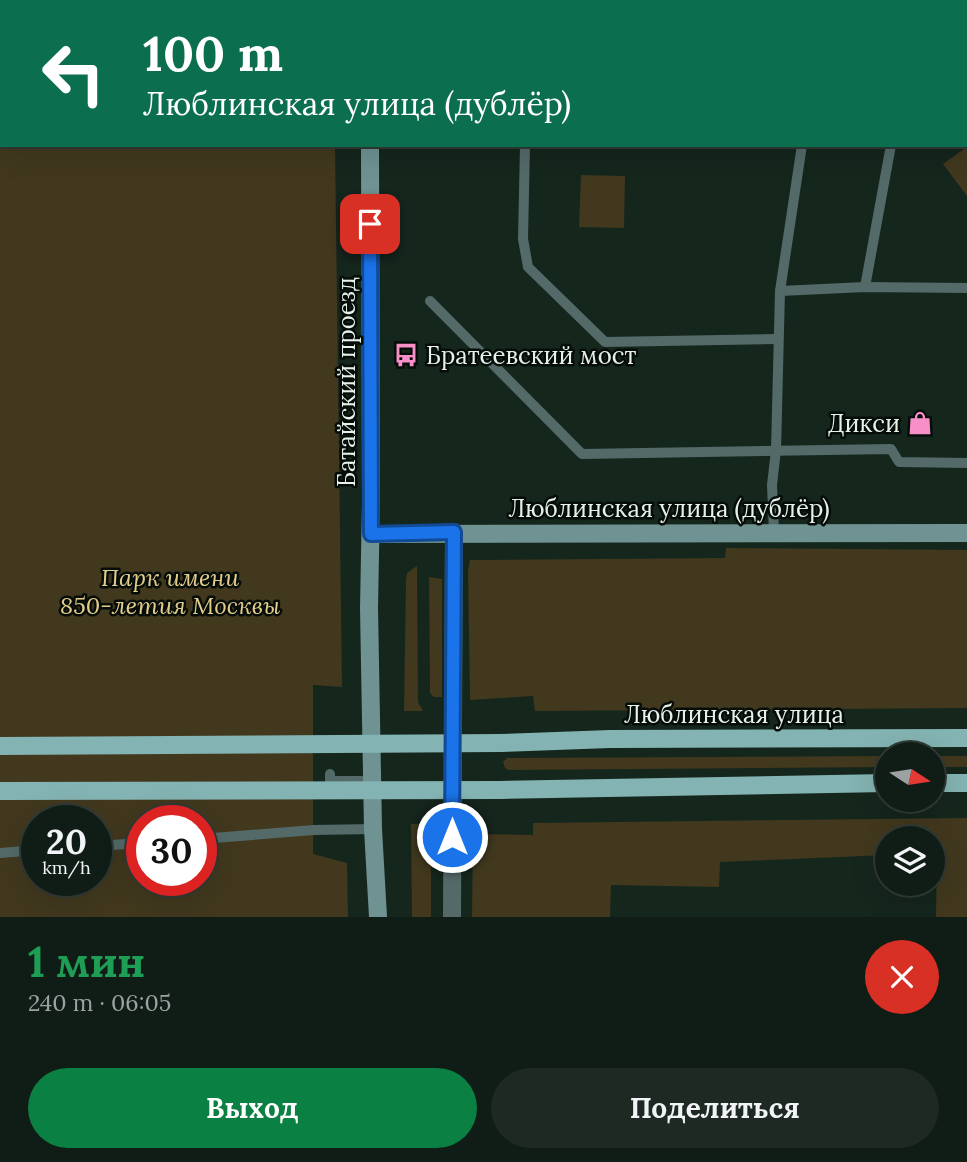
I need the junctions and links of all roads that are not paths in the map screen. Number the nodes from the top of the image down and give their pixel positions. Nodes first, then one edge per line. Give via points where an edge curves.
1 (370, 147) edge
2 (525, 147) edge
3 (802, 147) edge
4 (891, 147) edge
5 (865, 287) junction
6 (967, 288) edge
7 (780, 291) junction
8 (430, 301) dead end
9 (777, 339) junction
10 (776, 450) junction
11 (967, 463) edge
12 (454, 532) junction
13 (774, 532) junction
14 (967, 533) edge
15 (371, 534) junction
16 (967, 738) edge
17 (0, 746) edge
18 (330, 774) dead end
19 (373, 781) junction
20 (875, 783) edge
21 (945, 783) edge
22 (967, 783) edge
23 (0, 792) edge
24 (373, 829) junction
25 (217, 838) edge
26 (21, 851) edge
27 (0, 853) edge
28 (378, 917) edge
29 (452, 917) edge

1 - 15 main road, Батайский проезд
2 - 9 lane via 523,239 528,267 605,342
3 - 7 lane
4 - 5 lane
5 - 6 lane
5 - 7 lane
7 - 9 lane
8 - 10 lane via 582,454
9 - 10 lane
10 - 11 lane via 891,449 899,462
10 - 13 lane
12 - 13 main road, Люблинская улица (дублёр)
12 - 15 main road, Люблинская улица (дублёр)
12 - 29 street
13 - 14 main road, Люблинская улица (дублёр)
15 - 19 main road, Батайский проезд
16 - 17 main road, Люблинская улица, bridge
18 - 19 lane via 330,781
19 - 24 main road, Батайский проезд
20 - 23 main road, bridge
21 - 22 main road
24 - 25 lane
24 - 28 main road, Батайский проезд
26 - 27 lane

